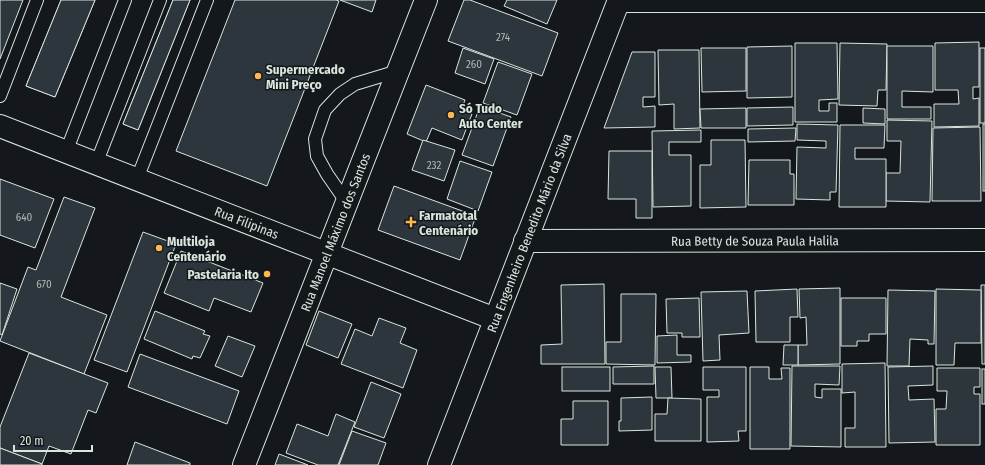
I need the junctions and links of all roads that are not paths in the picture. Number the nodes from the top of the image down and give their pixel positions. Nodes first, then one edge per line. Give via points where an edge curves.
1 (37, 0) edge
2 (125, 0) edge
3 (160, 0) edge
4 (207, 0) edge
5 (426, 0) edge
6 (618, 0) edge
7 (985, 1) edge
8 (398, 71) junction
9 (0, 96) edge
10 (0, 126) edge
11 (66, 152) junction
12 (96, 164) junction
13 (137, 179) junction
14 (347, 203) junction
15 (985, 240) edge
16 (525, 241) junction
17 (327, 253) junction
18 (495, 319) junction
19 (244, 465) edge
20 (438, 465) edge

1 - 9 lane
2 - 11 lane
3 - 12 lane
4 - 13 lane
5 - 8 street, Rua Manoel Máximo dos Santos
6 - 7 street
6 - 16 street, Rua Engenheiro Benedito Mário da Silva
8 - 14 street, Rua Manoel Máximo dos Santos
8 - 14 lane via 355,84 340,94 325,110 315,139 317,156 326,174
10 - 11 street, Rua Filipinas
11 - 12 street, Rua Filipinas
12 - 13 street, Rua Filipinas
13 - 17 street, Rua Filipinas
14 - 17 street, Rua Manoel Máximo dos Santos
15 - 16 street, Rua Betty de Souza Paula Halila
16 - 18 street, Rua Engenheiro Benedito Mário da Silva
17 - 18 street, Rua Filipinas
17 - 19 street, Rua Manoel Máximo dos Santos
18 - 20 street, Rua Engenheiro Benedito Mário da Silva

